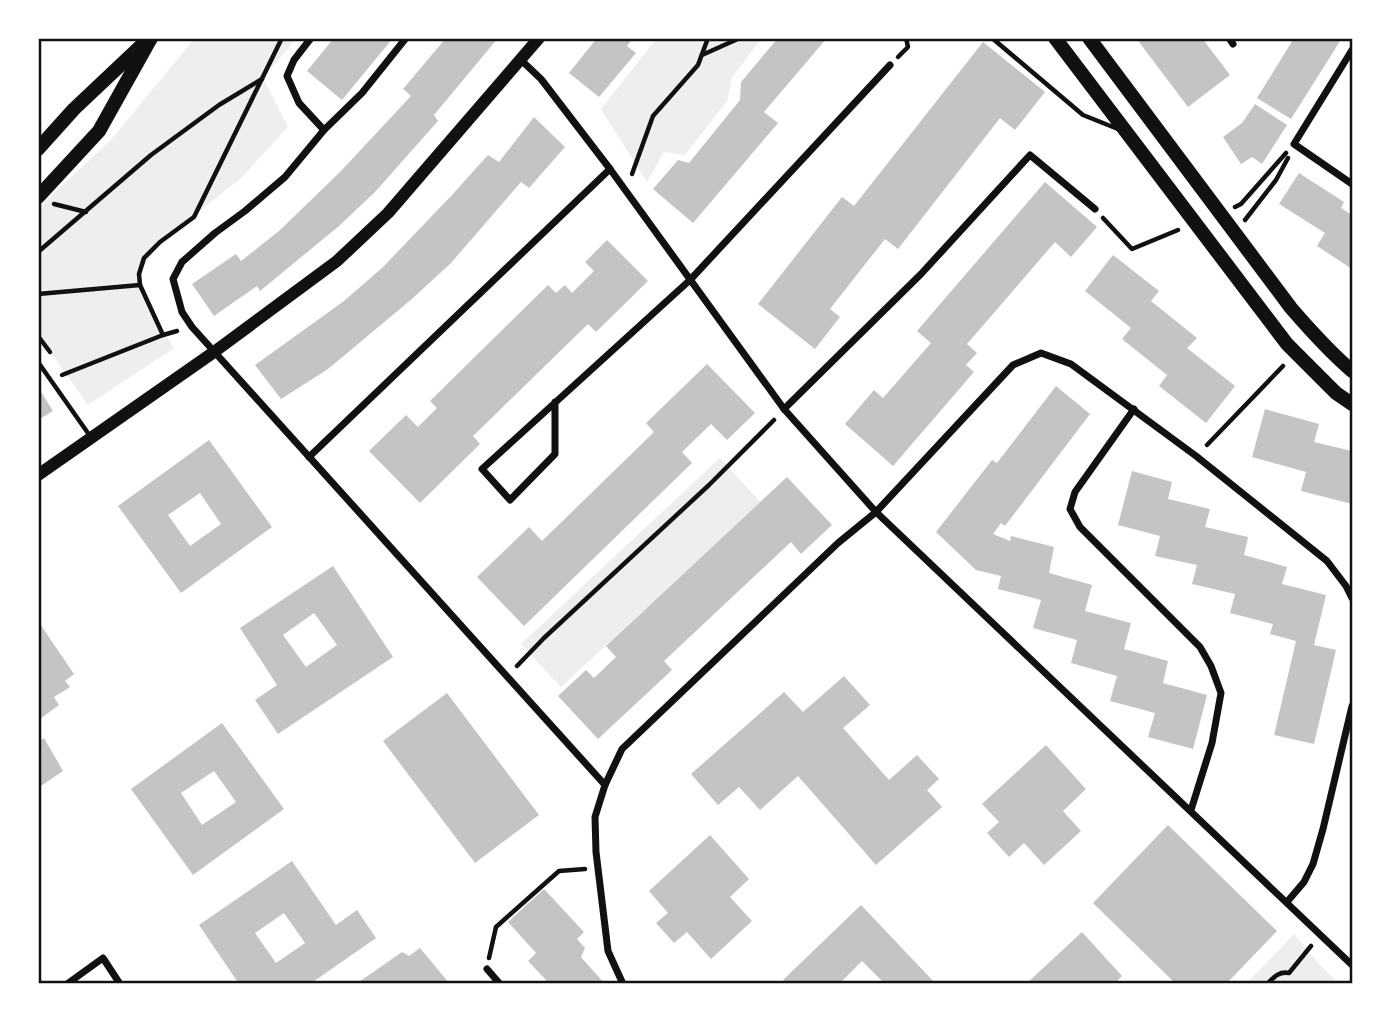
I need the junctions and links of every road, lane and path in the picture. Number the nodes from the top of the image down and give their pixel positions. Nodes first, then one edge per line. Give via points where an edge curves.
1 (150, 38) edge
2 (282, 38) edge
3 (311, 38) edge
4 (406, 38) edge
5 (539, 38) edge
6 (708, 38) edge
7 (740, 38) edge
8 (906, 38) edge
9 (992, 38) edge
10 (1055, 38) edge
11 (1089, 38) edge
12 (908, 47) dead end
13 (1353, 50) edge
14 (701, 55) junction
15 (521, 60) junction
16 (890, 65) dead end
17 (263, 78) junction
18 (324, 130) junction
19 (1126, 132) junction
20 (1294, 144) junction
21 (38, 149) edge
22 (1285, 166) dead end
23 (610, 169) junction
24 (1353, 184) edge
25 (626, 192) junction
26 (39, 197) edge
27 (1241, 204) dead end
28 (1095, 209) joint
29 (86, 212) junction
30 (1235, 232) junction
31 (1132, 249) dead end
32 (38, 252) edge
33 (690, 280) junction
34 (140, 285) junction
35 (38, 293) edge
36 (214, 352) junction
37 (1295, 354) junction
38 (38, 362) edge
39 (1353, 371) edge
40 (51, 380) junction
41 (555, 402) junction
42 (1353, 404) edge
43 (784, 409) junction
44 (1134, 409) junction
45 (92, 438) junction
46 (1196, 456) junction
47 (309, 457) junction
48 (38, 475) edge
49 (876, 512) junction
50 (1353, 598) edge
51 (507, 676) junction
52 (1353, 706) edge
53 (605, 785) junction
54 (1192, 810) junction
55 (598, 867) junction
56 (1287, 902) junction
57 (1321, 935) junction
58 (1353, 965) edge
59 (487, 969) joint
60 (67, 984) edge
61 (120, 984) edge
62 (500, 984) edge
63 (623, 984) edge
64 (1267, 984) edge

1 - 21 main road via 74,108
1 - 26 main road via 99,131
2 - 17 path
3 - 18 street via 288,76 299,103
4 - 18 street via 362,93
5 - 15 street
6 - 14 path
7 - 14 path
8 - 12 path
9 - 19 lane via 1083,115
10 - 19 main road
11 - 30 main road
13 - 20 street
14 - 25 path via 698,65 653,116
15 - 23 street
15 - 36 street via 387,213 337,261
16 - 33 street
17 - 29 path via 150,155
17 - 34 path via 194,217 144,258
18 - 36 street via 285,177 182,261 173,279 182,312
19 - 37 main road
20 - 24 street
20 - 27 path
22 - 30 path
23 - 25 street
23 - 47 street
25 - 33 street
26 - 29 path
28 - 31 path
28 - 43 street via 1030,155 921,274
29 - 32 path
30 - 39 main road via 1314,335
33 - 41 street
33 - 43 street
34 - 35 path
34 - 40 path via 163,335
36 - 45 street
36 - 47 street
37 - 42 main road
37 - 46 path
38 - 40 lane
40 - 45 lane
41 - 41 street via 555,454 510,500 482,469
43 - 49 street
43 - 51 path
44 - 46 street
44 - 49 street via 1071,364 1041,353 1013,365
44 - 54 street via 1075,492 1070,509 1080,527 1200,647 1211,666 1220,693 1212,743
45 - 48 street
46 - 50 street via 1327,561
47 - 51 street
49 - 53 street via 622,749
49 - 54 street
51 - 53 street
52 - 56 street via 1313,864
53 - 55 street via 595,817
54 - 56 street
55 - 59 path via 559,871 496,927
55 - 63 street via 608,951
56 - 57 street
57 - 58 street
57 - 64 path via 1289,973 1278,974
59 - 62 street
60 - 61 street via 103,958

